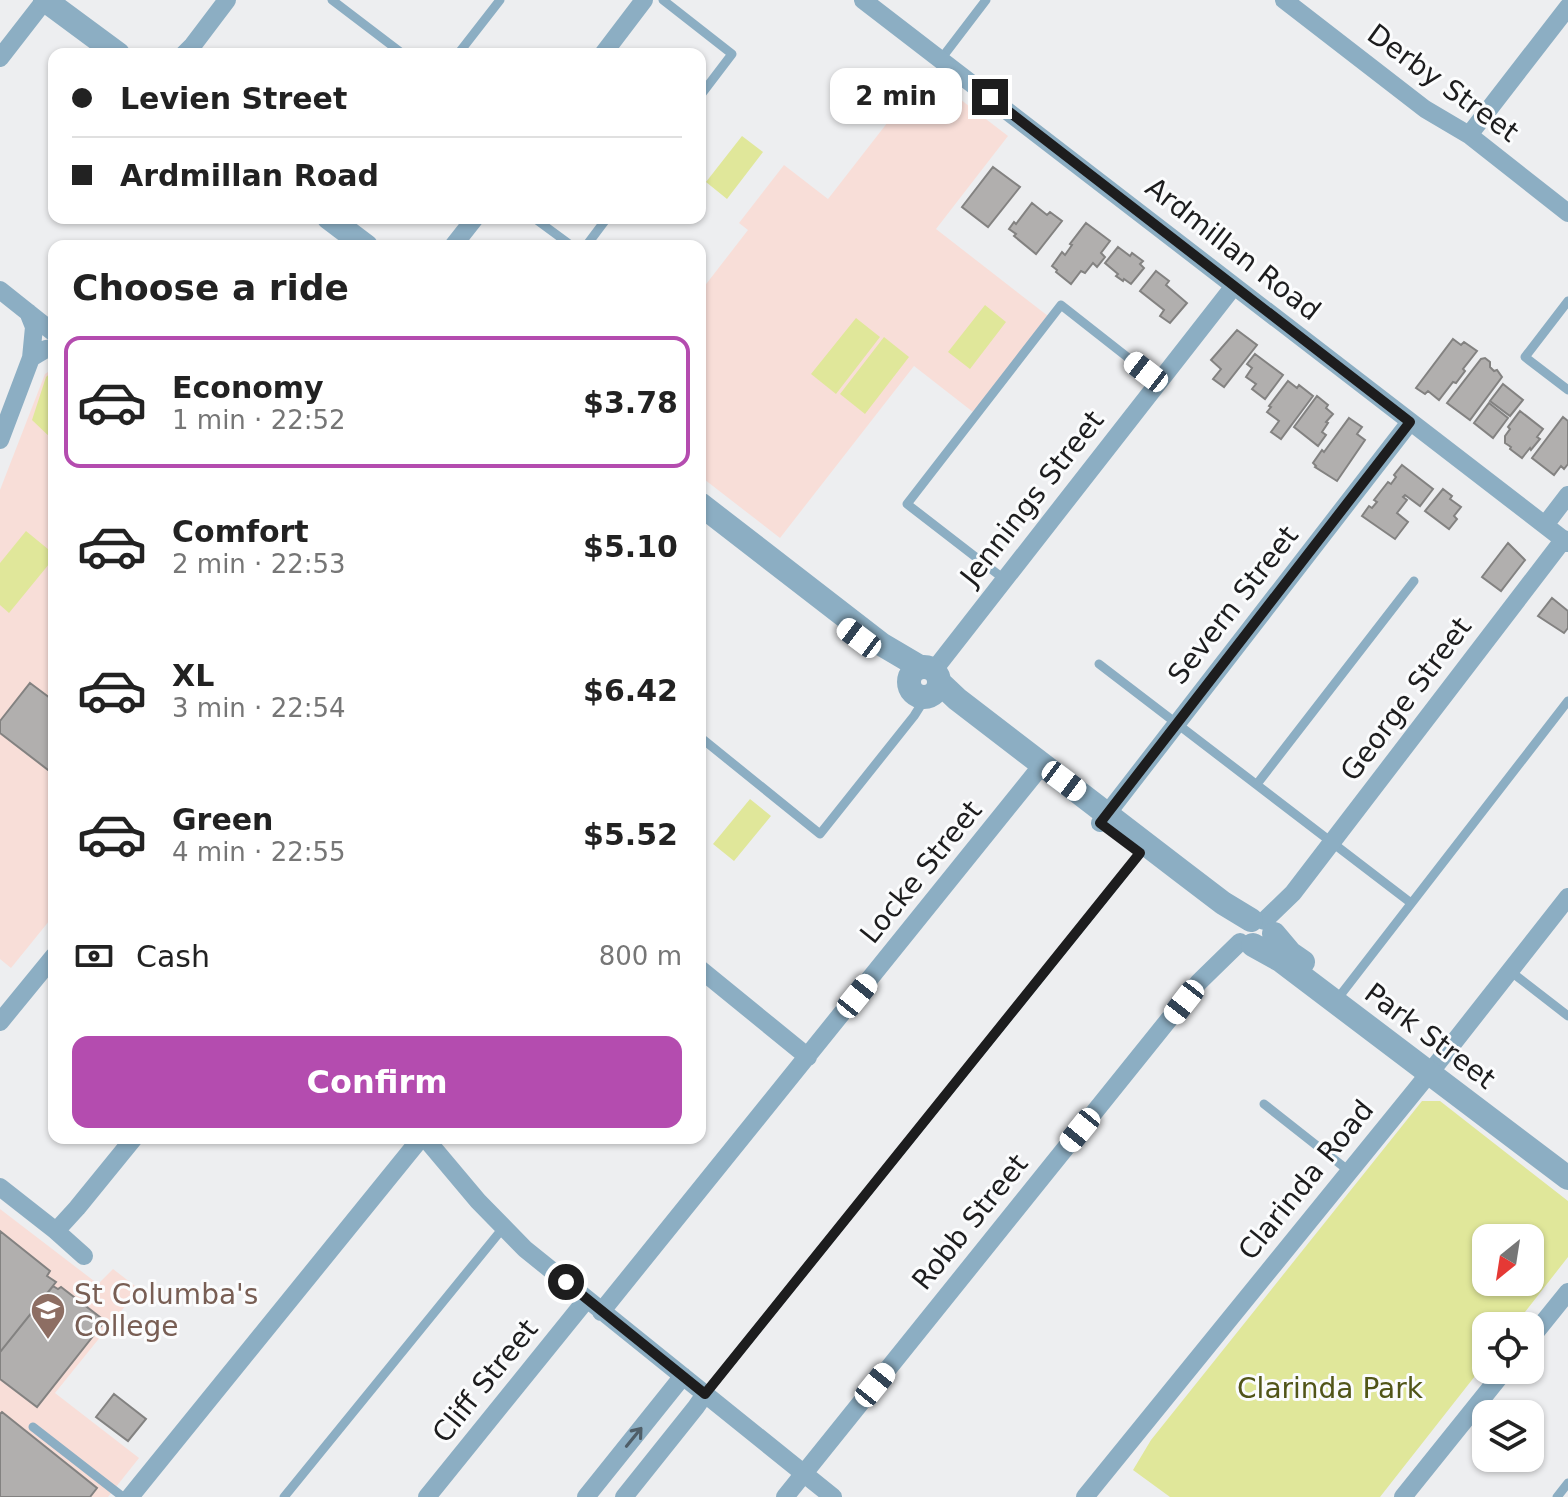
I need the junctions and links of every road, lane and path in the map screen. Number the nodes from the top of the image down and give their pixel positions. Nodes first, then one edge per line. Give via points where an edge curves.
1 (227, 0) edge
2 (332, 0) edge
3 (500, 0) edge
4 (644, 0) edge
5 (663, 0) edge
6 (863, 0) edge
7 (986, 0) edge
8 (1284, 0) edge
9 (38, 3) edge
10 (1568, 7) edge
11 (90, 48) edge
12 (109, 48) edge
13 (190, 48) edge
14 (395, 48) edge
15 (463, 48) edge
16 (608, 48) edge
17 (0, 58) edge
18 (941, 59) junction
19 (706, 88) edge
20 (1469, 135) junction
21 (1568, 213) edge
22 (320, 224) edge
23 (337, 224) edge
24 (470, 224) edge
25 (542, 224) edge
26 (340, 240) edge
27 (358, 240) edge
28 (458, 240) edge
29 (564, 240) edge
30 (1234, 286) junction
31 (0, 290) edge
32 (1568, 301) edge
33 (28, 312) junction
34 (48, 328) edge
35 (48, 349) edge
36 (31, 358) junction
37 (1159, 382) junction
38 (1568, 390) edge
39 (1410, 422) junction
40 (0, 440) edge
41 (1568, 495) edge
42 (706, 509) edge
43 (706, 521) edge
44 (1545, 525) junction
45 (1566, 541) edge
46 (1004, 579) junction
47 (1414, 581) dead end
48 (1099, 664) dead end
49 (926, 682) junction
50 (1568, 701) edge
51 (1176, 724) junction
52 (706, 742) edge
53 (1038, 769) junction
54 (1257, 784) junction
55 (1104, 818) junction
56 (1331, 843) junction
57 (1143, 849) junction
58 (1568, 897) edge
59 (1411, 903) junction
60 (1253, 932) junction
61 (48, 963) edge
62 (1510, 971) junction
63 (706, 974) edge
64 (1339, 997) junction
65 (1568, 1016) edge
66 (0, 1022) edge
67 (808, 1057) junction
68 (1432, 1069) junction
69 (1264, 1104) dead end
70 (129, 1144) edge
71 (418, 1144) edge
72 (428, 1144) edge
73 (1568, 1166) edge
74 (1349, 1171) junction
75 (1568, 1178) edge
76 (0, 1187) edge
77 (503, 1228) junction
78 (56, 1231) junction
79 (84, 1256) dead end
80 (1568, 1292) edge
81 (587, 1299) junction
82 (601, 1312) junction
83 (1544, 1322) edge
84 (683, 1376) junction
85 (1494, 1384) edge
86 (705, 1394) junction
87 (33, 1427) dead end
88 (804, 1474) junction
89 (1568, 1483) edge
90 (123, 1497) edge
91 (130, 1497) edge
92 (284, 1497) edge
93 (427, 1497) edge
94 (586, 1497) edge
95 (624, 1497) edge
96 (785, 1497) edge
97 (833, 1497) edge
98 (1085, 1497) edge
99 (1403, 1497) edge
100 (1557, 1497) edge

1 - 13 street
2 - 14 lane
3 - 15 lane
4 - 16 street
5 - 19 lane via 732,54
6 - 18 street, Ardmillan Road
7 - 18 lane
8 - 20 street, Derby Street via 1425,109
9 - 11 street
9 - 12 street
9 - 17 street
10 - 20 street
18 - 30 street, Ardmillan Road
20 - 21 street, Derby Street
22 - 26 street
23 - 27 street
24 - 28 street
25 - 29 lane
30 - 37 street, Jennings Street
30 - 39 street, Ardmillan Road
31 - 33 street
32 - 38 lane via 1525,357
33 - 34 street
33 - 36 street via 34,327
35 - 36 street
36 - 40 street
37 - 46 street, Jennings Street
37 - 46 lane via 1061,305 907,504
39 - 44 street, Ardmillan Road
39 - 51 street, Severn Street
41 - 44 street
42 - 49 street, Park Street
43 - 49 street, Park Street via 882,655
44 - 45 street, Ardmillan Road
45 - 56 street, George Street
46 - 49 street, Jennings Street
47 - 54 lane
48 - 51 lane
49 - 52 lane via 914,716 820,834
49 - 53 street, Park Street via 957,699
50 - 59 lane
51 - 54 lane
51 - 55 street, Severn Street
53 - 55 street, Park Street
53 - 67 street, Locke Street
54 - 56 lane
55 - 57 street, Park Street
56 - 59 lane
56 - 60 street, George Street via 1293,893
57 - 60 street, Park Street via 1210,906
57 - 86 lane
58 - 62 street, Clarinda Road
59 - 64 lane
60 - 64 street, Park Street via 1290,953
60 - 88 street, Robb Street via 1199,982
61 - 66 street
62 - 65 lane
62 - 68 street, Clarinda Road
63 - 67 street
64 - 68 street, Park Street
67 - 82 street, Locke Street
68 - 73 street, Park Street
68 - 74 street, Clarinda Road
68 - 75 street, Park Street
69 - 74 lane
70 - 78 street
71 - 91 street
72 - 77 street
74 - 98 street, Clarinda Road
76 - 78 street
77 - 81 street
77 - 92 lane
78 - 79 street
80 - 83 street
81 - 82 street
81 - 93 street, Cliff Street
82 - 84 street
84 - 86 street
94 -> 84 street
85 - 99 street
86 - 88 street
86 - 95 street
87 - 90 lane
88 - 96 street, Robb Street
88 - 97 street
89 - 100 lane

